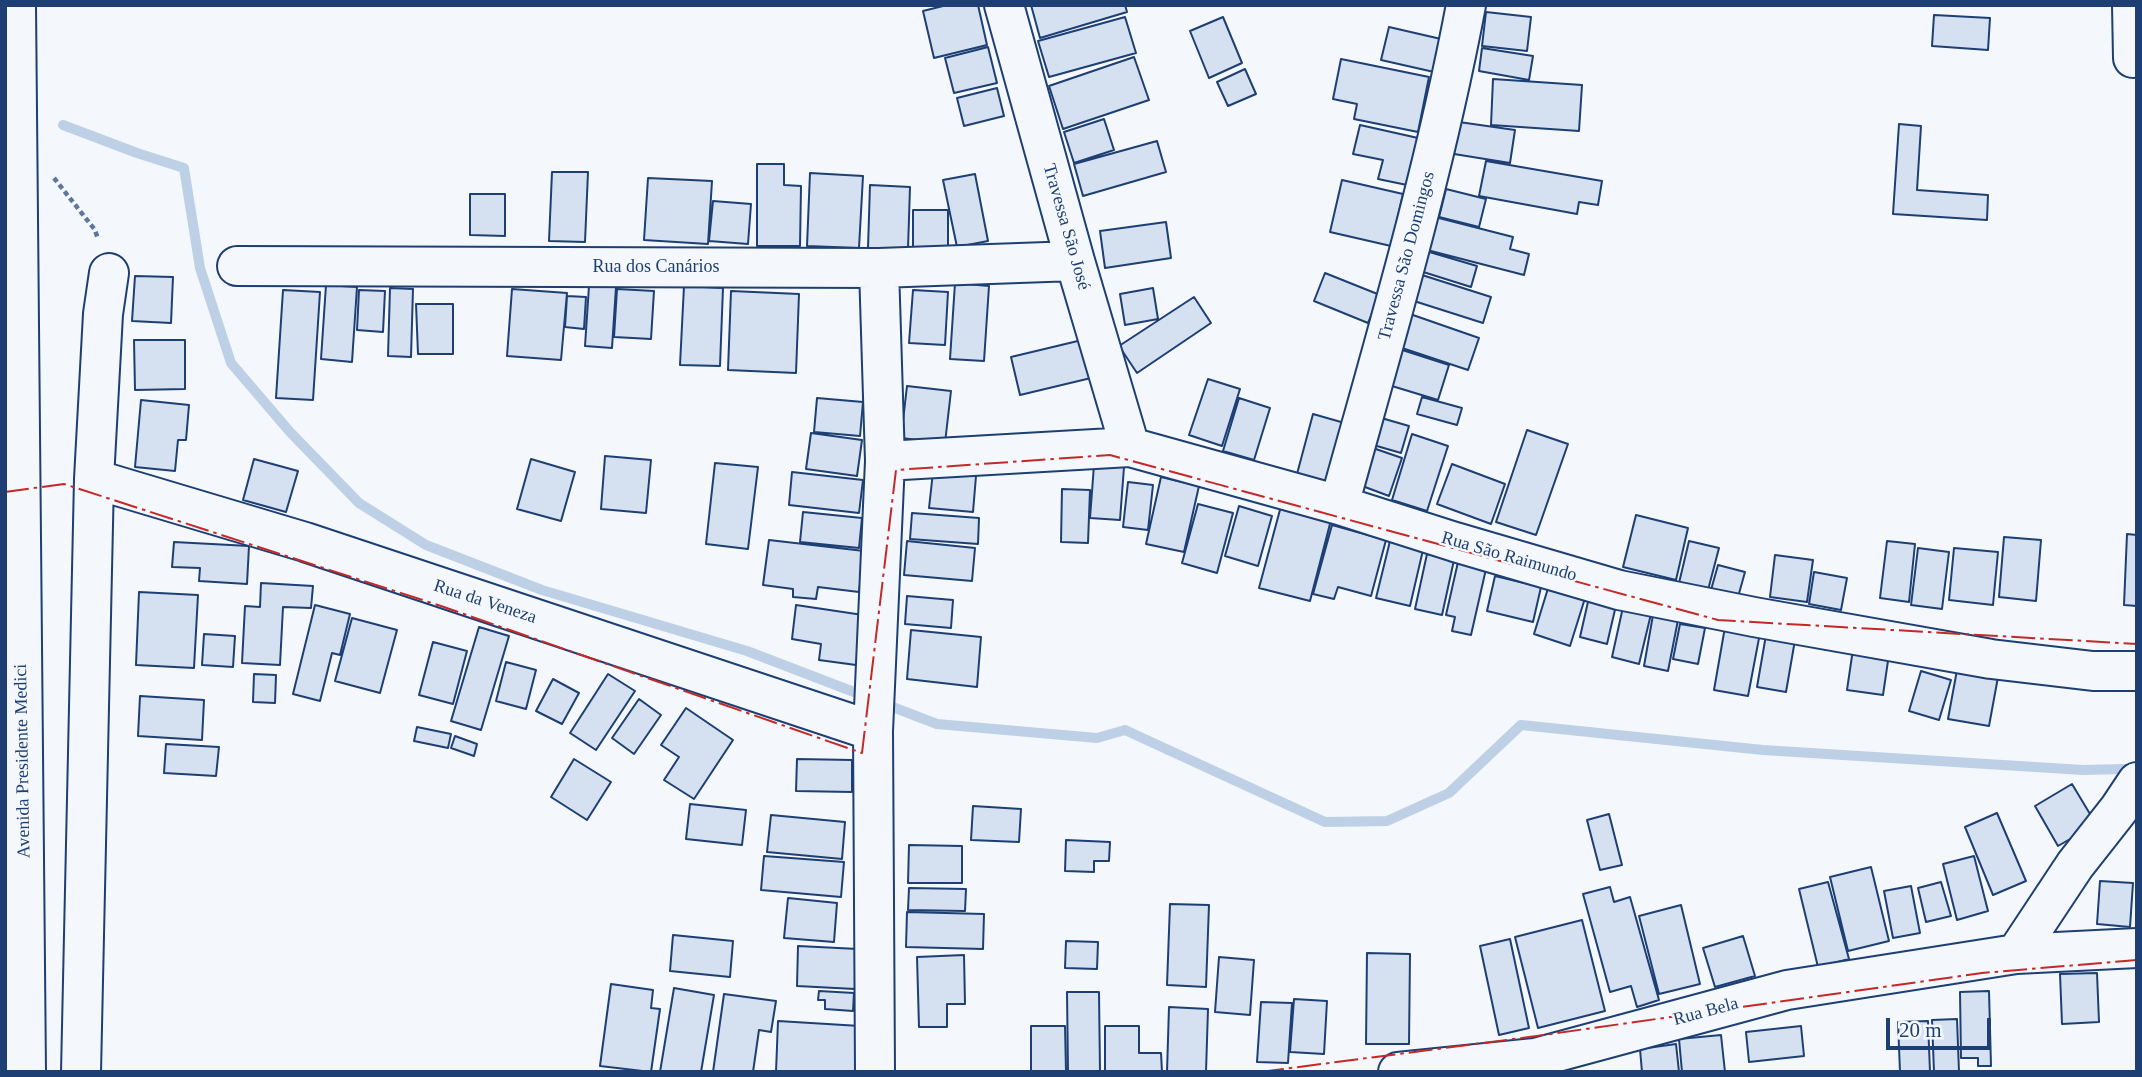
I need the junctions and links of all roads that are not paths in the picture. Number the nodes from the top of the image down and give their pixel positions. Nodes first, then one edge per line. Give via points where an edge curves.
1 (16, 5) edge
2 (1004, 5) edge
3 (1466, 5) edge
4 (2132, 5) edge
5 (2133, 58) dead end
6 (1075, 261) junction
7 (237, 266) dead end
8 (879, 268) junction
9 (109, 273) road end
10 (1130, 447) junction
11 (885, 461) junction
12 (94, 480) junction
13 (1339, 505) junction
14 (2137, 671) edge
15 (874, 728) junction
16 (2137, 782) edge
17 (2137, 948) edge
18 (2016, 954) junction
19 (26, 1056) edge
20 (1536, 1065) edge
21 (58, 1072) edge
22 (81, 1072) edge
23 (875, 1072) edge
24 (1398, 1072) edge

1 - 19 street, Avenida Presidente Medici
2 - 6 street, Travessa São José
3 - 13 street, Travessa São Domingos via 1410,247
4 - 5 street
6 - 8 street, Rua dos Canários
6 - 10 street, Travessa São José
7 - 8 street, Rua dos Canários
8 - 11 street
9 - 12 street
10 - 11 street, Rua São Raimundo
10 - 13 street, Rua São Raimundo
11 - 15 street
12 - 15 street, Rua da Veneza via 305,542
12 - 22 street
13 - 14 street, Rua São Raimundo via 1619,590 1992,659 2093,671
15 - 23 street
16 - 18 street
17 - 18 street, Rua Bela
18 - 20 street, Rua Bela via 1787,990
19 - 21 street via 41,1059
20 - 24 street, Rua Bela

